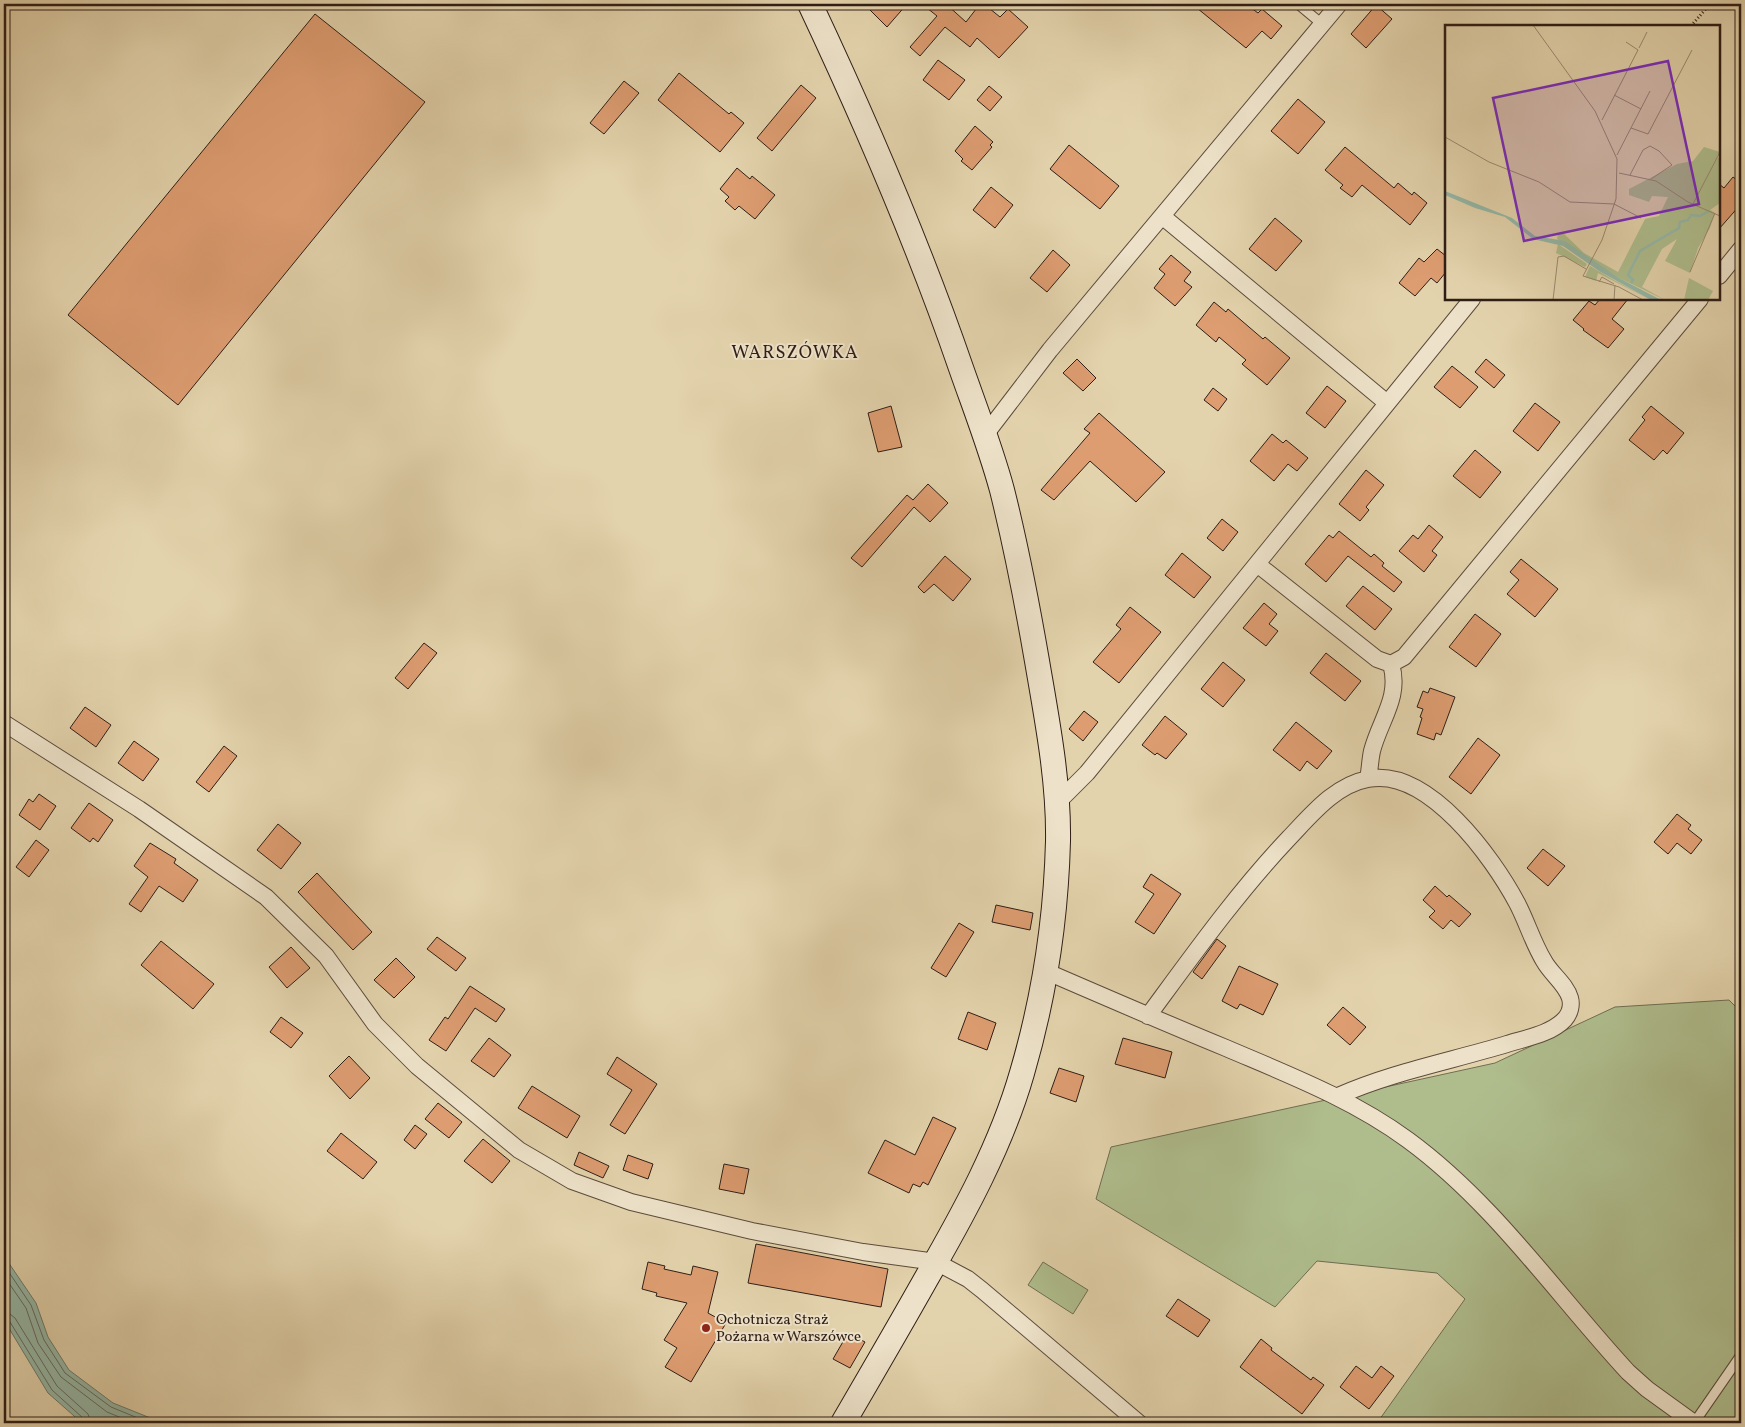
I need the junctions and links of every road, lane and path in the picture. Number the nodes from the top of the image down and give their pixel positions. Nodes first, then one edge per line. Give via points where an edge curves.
1 (810, 4) edge
2 (1298, 4) edge
3 (1339, 4) edge
4 (1710, 4) edge
5 (1322, 24) junction
6 (1692, 25) edge
7 (1162, 216) junction
8 (1741, 249) edge
9 (1720, 275) edge
10 (1471, 300) edge
11 (1699, 300) edge
12 (1387, 403) junction
13 (985, 435) junction
14 (1257, 564) junction
15 (1391, 664) junction
16 (4, 723) edge
17 (1368, 778) junction
18 (1057, 803) junction
19 (1045, 971) junction
20 (1148, 1016) junction
21 (1338, 1096) junction
22 (936, 1262) junction
23 (1741, 1355) edge
24 (843, 1423) edge
25 (1139, 1423) edge
26 (1694, 1423) edge

1 - 13 street via 893,188
2 - 5 lane
3 - 5 street
4 - 6 path
5 - 7 street
7 - 12 street
7 - 13 street via 1033,371
8 - 9 street
10 - 12 street
11 - 15 street via 1415,645 1404,657
12 - 14 street
13 - 18 street via 1008,516 1029,614
14 - 15 street via 1377,659
14 - 18 street via 1087,773
15 - 17 street via 1394,694 1372,751
16 - 22 street via 139,809 266,897 326,956 375,1024 417,1066 519,1150 572,1181 631,1202 752,1231
17 - 20 street via 1353,783 1326,801 1273,855 1223,915
17 - 21 street via 1397,780 1411,786 1431,798 1464,827 1511,894 1545,963 1570,997 1571,1005 1566,1018 1546,1031 1376,1081
18 - 19 street via 1055,886
19 - 20 street
19 - 22 street via 1024,1066 1005,1124 985,1171
20 - 21 street
21 - 26 street via 1409,1140 1462,1186 1500,1224 1628,1372
22 - 24 street
22 - 25 street via 968,1278
23 - 26 lane

